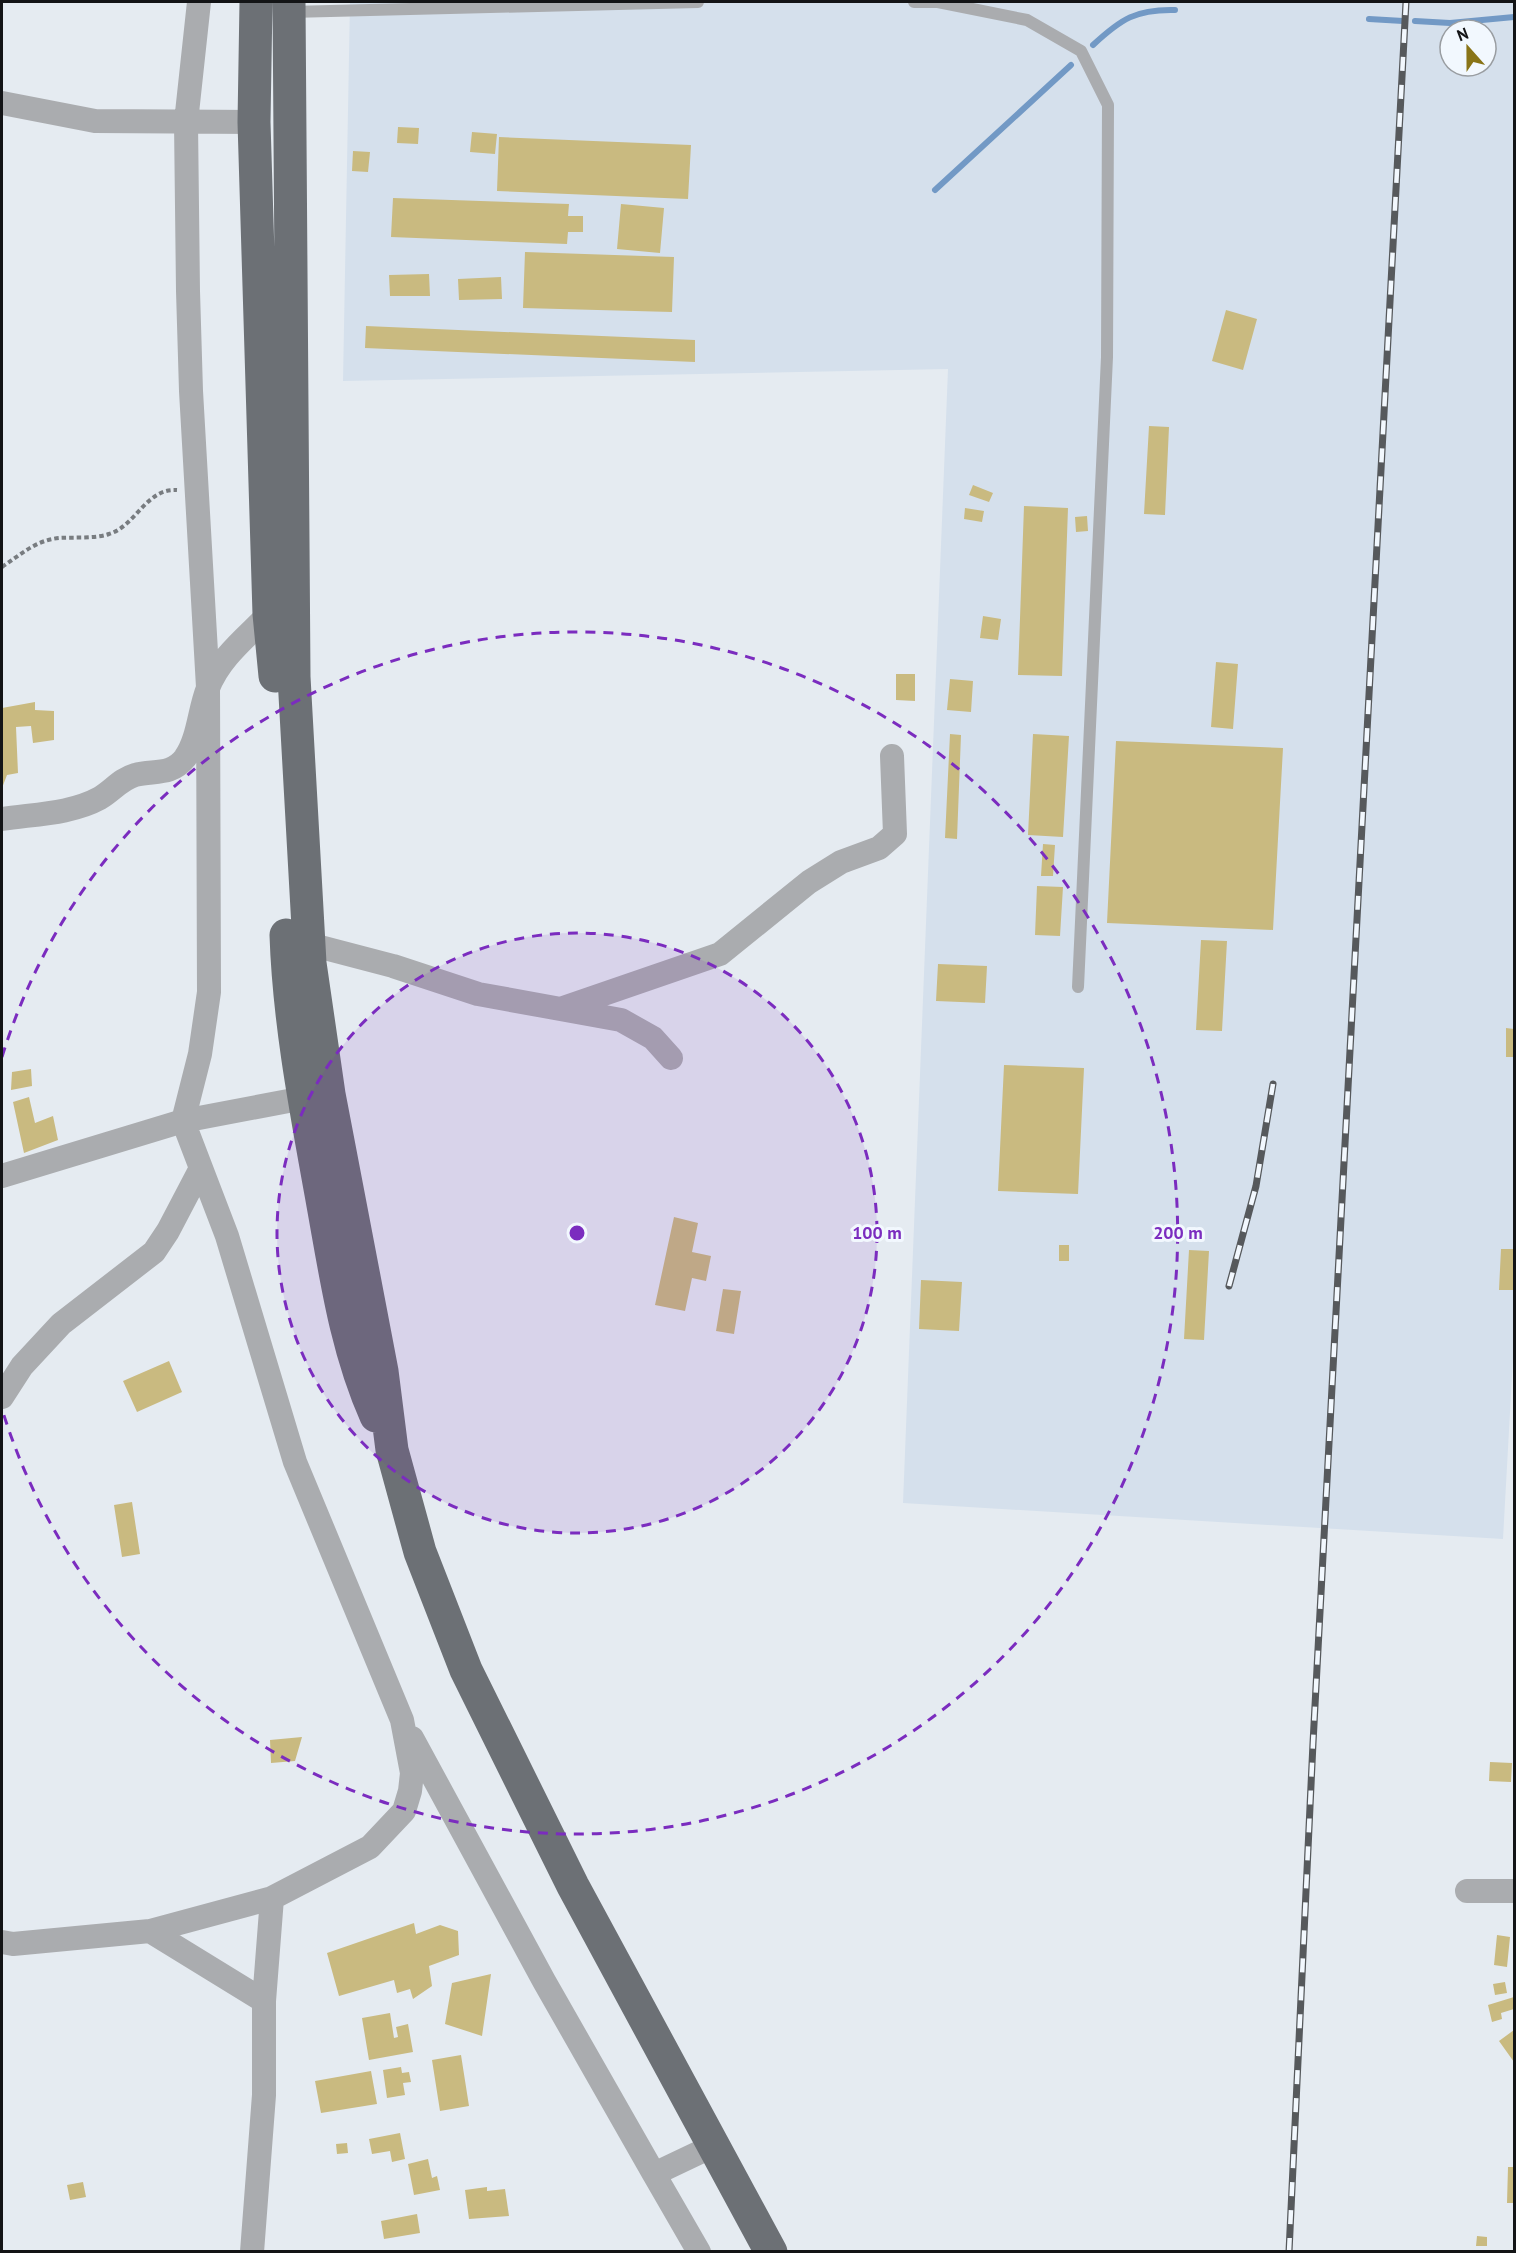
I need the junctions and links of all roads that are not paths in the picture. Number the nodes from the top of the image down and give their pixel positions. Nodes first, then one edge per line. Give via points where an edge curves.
1 (199, 2) edge
2 (698, 2) edge
3 (914, 2) edge
4 (273, 7) edge
5 (2, 103) edge
6 (186, 122) junction
7 (254, 122) junction
8 (269, 614) junction
9 (208, 687) junction
10 (892, 756) dead end
11 (2, 819) edge
12 (309, 944) junction
13 (1078, 987) dead end
14 (564, 1008) junction
15 (671, 1058) dead end
16 (316, 1096) junction
17 (183, 1121) junction
18 (201, 1168) junction
19 (2, 1176) edge
20 (2, 1397) edge
21 (402, 1720) junction
22 (1467, 1891) dead end
23 (1515, 1891) edge
24 (272, 1898) junction
25 (150, 1931) junction
26 (5, 1948) edge
27 (264, 2001) junction
28 (715, 2145) junction
29 (654, 2174) junction
30 (252, 2252) edge
31 (699, 2252) edge
32 (771, 2252) edge

1 - 6 street
2 - 4 lane
3 - 13 lane via 938,2 1027,20 1081,51 1108,105 1107,357
4 - 7 highway
4 - 12 highway via 294,676
5 - 6 street via 96,121
6 - 7 street
6 - 9 street via 190,391
7 - 8 highway
8 - 9 street via 228,654
8 - 16 highway via 287,967
9 - 11 street via 193,741 185,758 174,768 160,774 136,775 71,809
9 - 17 street via 209,992 200,1054
10 - 14 street via 896,834 879,848 841,862 809,882 720,954
12 - 14 street via 478,994
12 - 16 highway
14 - 15 street via 621,1020 653,1038
16 - 17 street
16 - 28 highway via 382,1371 392,1450 420,1552 466,1670 573,1886
17 - 18 street
17 - 19 street
18 - 20 street via 154,1252 61,1324 22,1366
18 - 21 street via 227,1236 295,1462
21 - 24 street via 412,1773 404,1811 370,1846
21 - 29 street
22 - 23 street
24 - 25 street
24 - 27 street
25 - 26 street
25 - 27 street
27 - 30 street via 264,2095
28 - 29 street
28 - 32 highway
29 - 31 street

